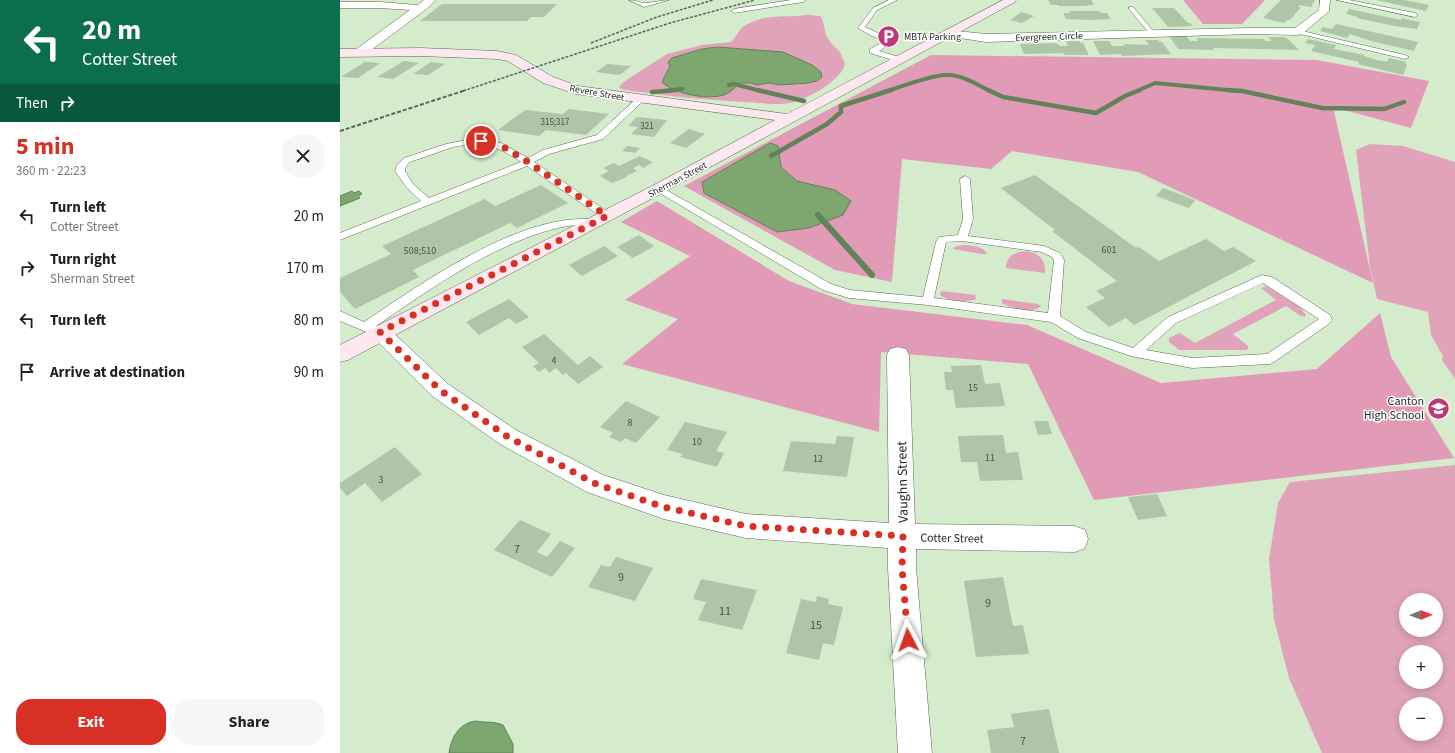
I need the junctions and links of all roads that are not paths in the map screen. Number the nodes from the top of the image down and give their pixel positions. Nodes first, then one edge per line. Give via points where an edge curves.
1 (632, 0) edge
2 (666, 0) edge
3 (803, 0) edge
4 (894, 0) edge
5 (1011, 0) edge
6 (1325, 0) edge
7 (1340, 0) edge
8 (340, 6) edge
9 (431, 6) edge
10 (1131, 8) dead end
11 (418, 9) junction
12 (734, 11) dead end
13 (1415, 15) dead end
14 (1298, 32) junction
15 (947, 33) junction
16 (1152, 33) junction
17 (340, 53) edge
18 (359, 53) junction
19 (1405, 57) dead end
20 (899, 60) junction
21 (641, 99) junction
22 (789, 118) junction
23 (528, 162) junction
24 (965, 179) dead end
25 (658, 189) junction
26 (427, 202) junction
27 (600, 219) junction
28 (340, 237) edge
29 (962, 238) junction
30 (928, 301) junction
31 (340, 315) edge
32 (1054, 318) junction
33 (373, 330) junction
34 (1135, 353) junction
35 (340, 354) edge
36 (898, 356) dead end
37 (903, 536) junction
38 (1075, 539) dead end
39 (915, 753) edge

1 - 2 lane via 644,5
3 - 12 lane
4 - 20 lane via 875,9 861,28 874,36 891,41 874,51
5 - 15 main road, Sherman Street
6 - 14 street via 1324,10
7 - 13 lane
8 - 11 street
9 - 11 street
10 - 16 lane
11 - 18 street
14 - 16 street, Evergreen Circle via 1271,30
14 - 19 lane, Evergreen Circle
15 - 16 street, Evergreen Circle via 986,38
15 - 20 main road, Sherman Street
17 - 18 main road, Revere Street
18 - 21 main road, Revere Street via 497,55 525,64 560,85 585,92
20 - 22 main road, Sherman Street
21 - 22 main road, Revere Street
21 - 23 lane via 600,137 546,152
22 - 25 main road, Sherman Street
23 - 26 lane
23 - 26 lane via 502,146 481,141 454,145 407,160 400,171 410,186
23 - 27 lane
24 - 29 lane via 968,219
25 - 27 main road, Sherman Street
25 - 30 lane via 827,286 849,294
26 - 28 lane
27 - 33 main road, Sherman Street
27 - 33 lane via 558,225 496,246 451,270
29 - 30 lane via 944,239 941,242
29 - 32 lane via 1044,249 1056,254 1059,260
30 - 32 lane
31 - 33 lane
32 - 34 lane via 1082,335
33 - 35 main road, Sherman Street
33 - 37 street, Cotter Street via 440,390 508,437 596,484 664,507 746,526
34 - 34 lane via 1192,363 1267,360 1326,318 1268,280 1262,279 1172,320
36 - 37 street, Vaughn Street
37 - 38 street, Cotter Street
37 - 39 street, Vaughn Street via 902,568

